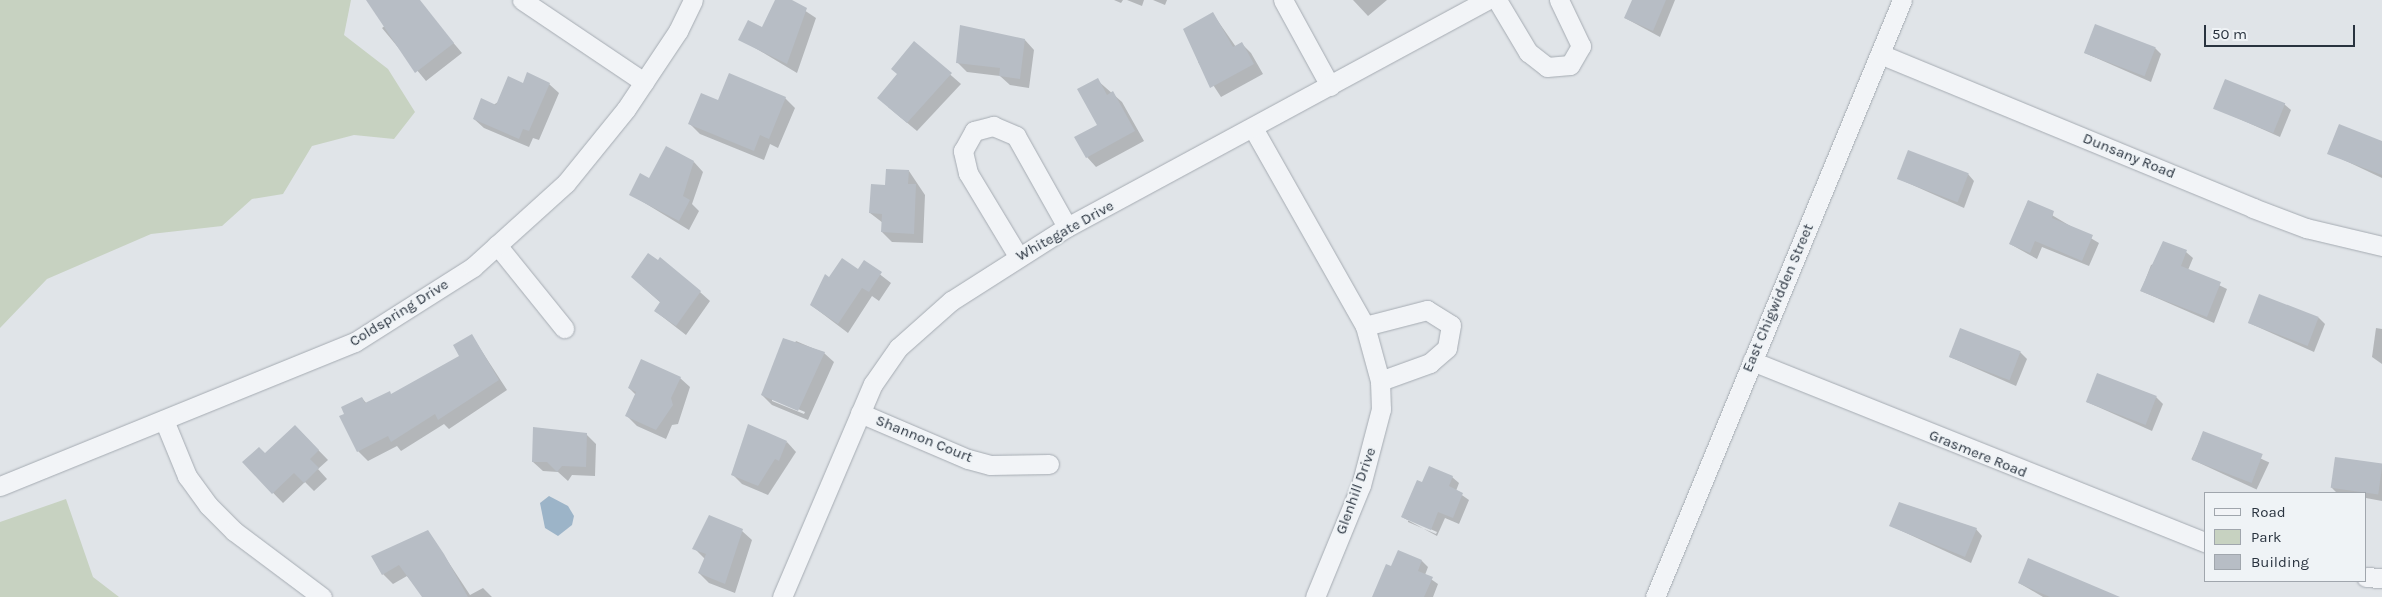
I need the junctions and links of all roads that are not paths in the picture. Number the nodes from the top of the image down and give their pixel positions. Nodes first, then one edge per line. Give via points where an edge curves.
1 (522, 0) edge
2 (693, 0) edge
3 (1283, 0) edge
4 (1487, 0) edge
5 (1497, 0) edge
6 (1559, 0) edge
7 (1902, 0) edge
8 (1880, 54) junction
9 (644, 82) junction
10 (1330, 86) junction
11 (1253, 128) junction
12 (1067, 227) junction
13 (497, 245) junction
14 (2382, 246) edge
15 (1018, 256) junction
16 (1365, 326) junction
17 (564, 328) dead end
18 (1752, 361) junction
19 (1380, 381) junction
20 (860, 413) junction
21 (164, 420) junction
22 (1049, 464) dead end
23 (0, 486) edge
24 (2204, 542) edge
25 (2367, 576) edge
26 (2382, 578) edge
27 (322, 597) edge
28 (782, 597) edge
29 (1315, 597) edge
30 (1655, 597) edge

1 - 9 street
2 - 9 street, Coldspring Drive
3 - 10 street
4 - 10 street, Whitegate Drive
5 - 6 street via 1528,52 1547,67 1570,65 1581,46
7 - 8 street, East Chigwidden Street
8 - 14 street, Dunsany Road via 2253,208 2306,228
8 - 18 street, East Chigwidden Street
9 - 13 street, Coldspring Drive via 566,183
10 - 11 street, Whitegate Drive
11 - 12 street, Whitegate Drive
11 - 16 street, Glenhill Drive
12 - 15 street, Whitegate Drive
12 - 15 street via 1016,136 993,126 974,131 963,151 968,173
13 - 17 street
13 - 21 street, Coldspring Drive via 473,267 356,342
15 - 20 street, Whitegate Drive via 951,301 898,348
16 - 19 street, Glenhill Drive
16 - 19 street via 1427,310 1451,325 1447,348 1430,364
18 - 24 street, Grasmere Road
18 - 30 street, East Chigwidden Street
19 - 29 street, Glenhill Drive via 1381,410 1361,485
20 - 22 street, Shannon Court via 990,465
20 - 28 street, Whitegate Drive
21 - 23 street, Coldspring Drive
21 - 27 street via 187,476 208,505 234,531
25 - 26 street

